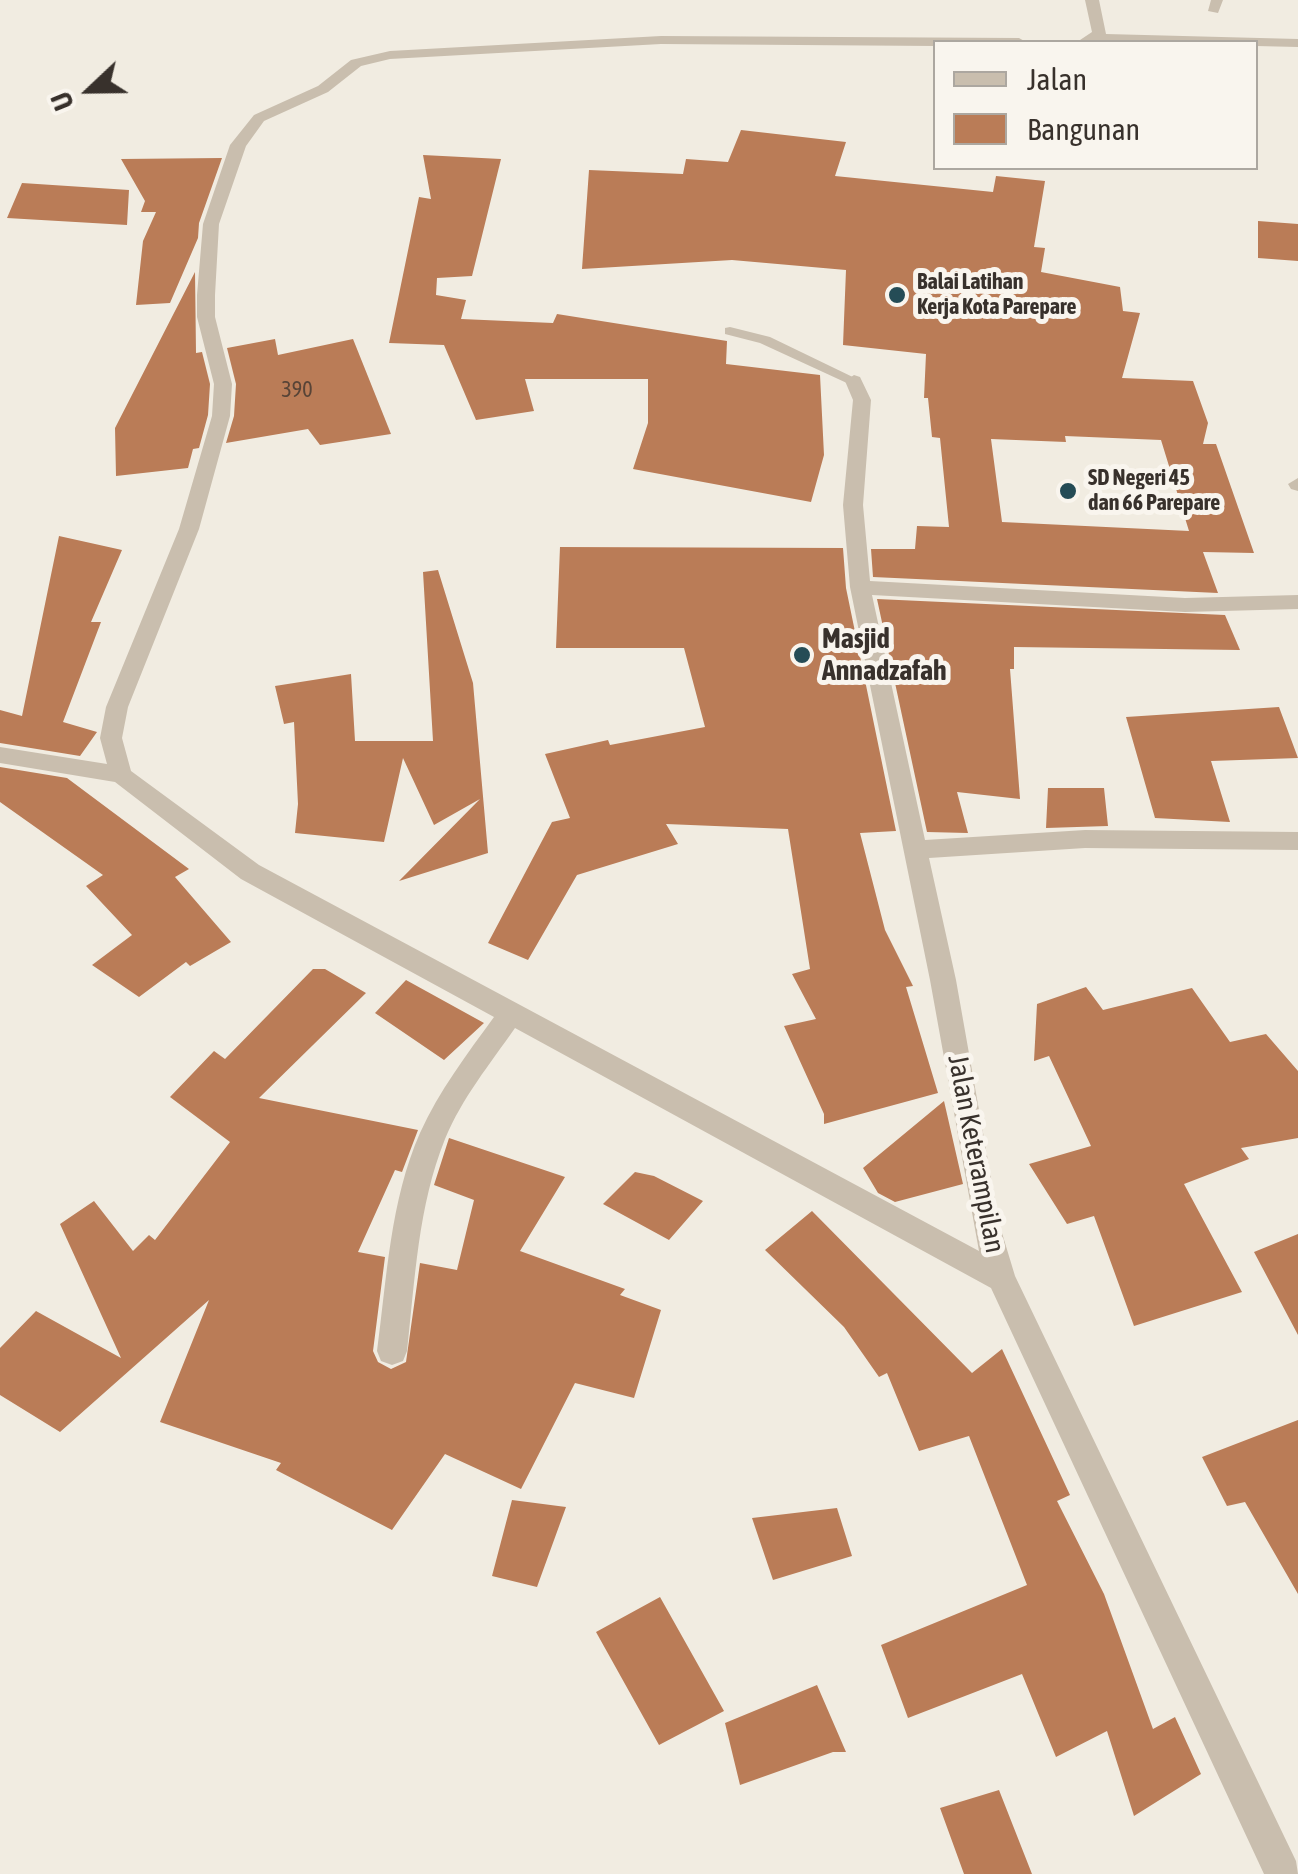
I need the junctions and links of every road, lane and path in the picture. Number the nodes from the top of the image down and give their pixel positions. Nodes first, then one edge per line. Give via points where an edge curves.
1 (1092, 0) edge
2 (1091, 40) edge
3 (933, 42) edge
4 (1258, 43) edge
5 (1298, 44) edge
6 (730, 331) dead end
7 (854, 382) joint
8 (860, 587) junction
9 (1298, 602) edge
10 (0, 754) edge
11 (121, 775) junction
12 (1298, 840) edge
13 (914, 850) junction
14 (512, 1012) junction
15 (1000, 1278) junction
16 (392, 1350) dead end
17 (1283, 1874) edge

1 - 2 street
3 - 11 street via 661,40 390,55 356,63 322,89 259,118 238,145 211,224 206,316 223,384 222,416 189,529 118,707 112,738
4 - 5 street
6 - 7 lane
7 - 8 street, Jalan Keterampilan via 862,400 853,505
8 - 9 street via 1185,605
8 - 13 street, Jalan Keterampilan
10 - 11 street
11 - 14 street via 250,872
12 - 13 street via 1085,839
13 - 15 street, Jalan Keterampilan
14 - 15 street
14 - 16 street via 445,1110 428,1152 412,1205
15 - 17 street, Jalan Keterampilan

